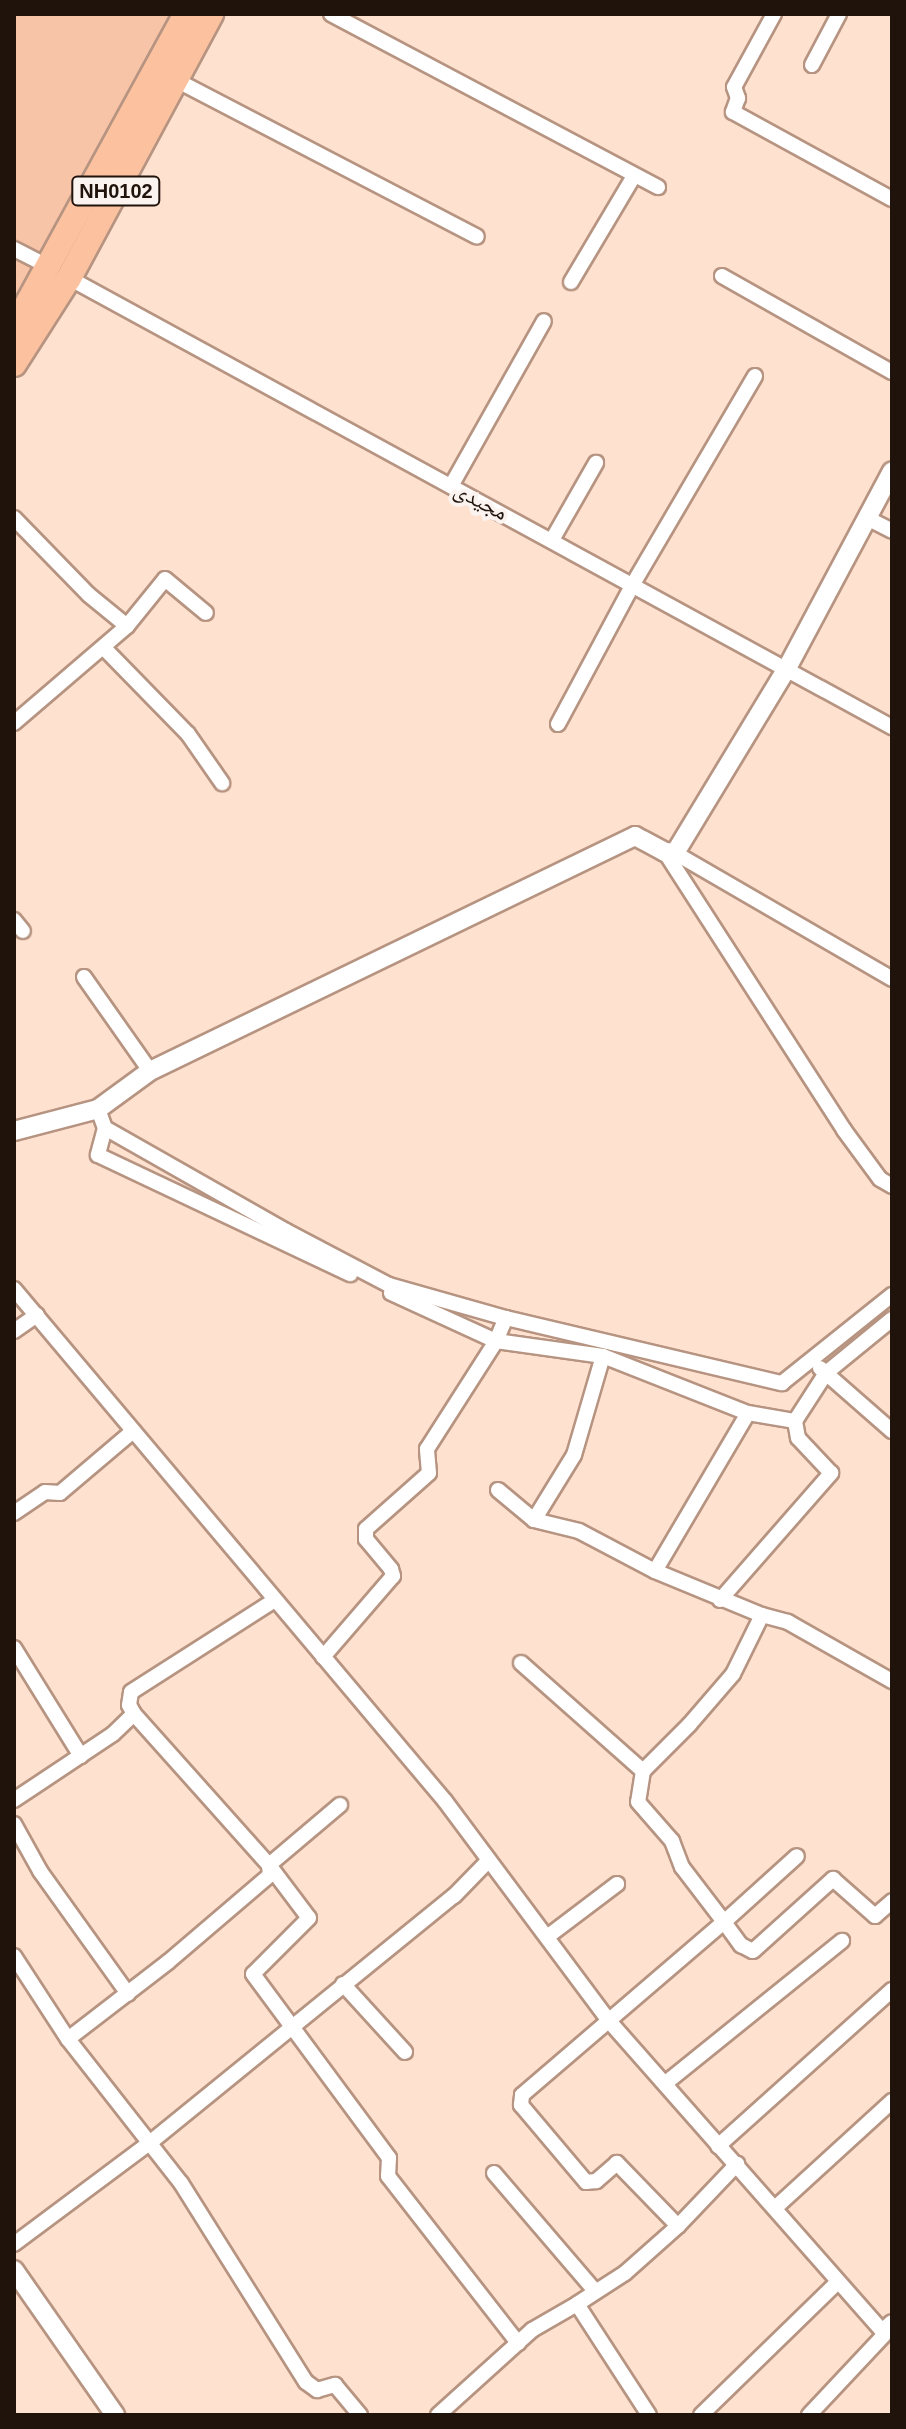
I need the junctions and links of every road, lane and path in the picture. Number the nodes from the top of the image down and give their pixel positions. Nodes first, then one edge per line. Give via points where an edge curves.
1 (186, 14) edge
2 (211, 14) edge
3 (331, 14) edge
4 (774, 14) edge
5 (839, 14) edge
6 (812, 65) dead end
7 (176, 80) junction
8 (634, 176) junction
9 (658, 187) dead end
10 (892, 199) edge
11 (477, 237) dead end
12 (14, 249) edge
13 (59, 272) junction
14 (722, 276) dead end
15 (571, 282) dead end
16 (544, 321) dead end
17 (14, 328) edge
18 (14, 364) edge
19 (892, 372) edge
20 (755, 376) dead end
21 (596, 463) dead end
22 (892, 471) edge
23 (451, 486) junction
24 (14, 518) edge
25 (867, 518) junction
26 (892, 531) edge
27 (552, 540) junction
28 (633, 584) junction
29 (206, 613) dead end
30 (127, 626) junction
31 (104, 648) junction
32 (787, 668) junction
33 (14, 723) edge
34 (558, 724) dead end
35 (892, 727) edge
36 (222, 783) dead end
37 (670, 852) junction
38 (84, 977) dead end
39 (892, 979) edge
40 (150, 1071) junction
41 (98, 1109) junction
42 (105, 1128) junction
43 (14, 1131) edge
44 (892, 1186) edge
45 (14, 1289) edge
46 (892, 1295) edge
47 (37, 1315) junction
48 (506, 1318) junction
49 (892, 1319) edge
50 (14, 1331) edge
51 (496, 1341) junction
52 (603, 1356) junction
53 (814, 1361) junction
54 (826, 1373) junction
55 (748, 1413) junction
56 (795, 1421) junction
57 (133, 1431) junction
58 (892, 1431) edge
59 (498, 1490) dead end
60 (14, 1513) edge
61 (534, 1520) junction
62 (655, 1571) junction
63 (275, 1600) junction
64 (720, 1600) junction
65 (762, 1615) junction
66 (14, 1648) edge
67 (323, 1657) junction
68 (521, 1663) dead end
69 (892, 1681) edge
70 (134, 1714) junction
71 (81, 1756) junction
72 (643, 1771) junction
73 (14, 1800) edge
74 (340, 1805) dead end
75 (14, 1824) edge
76 (797, 1856) dead end
77 (489, 1860) junction
78 (269, 1865) junction
79 (617, 1884) dead end
80 (892, 1901) edge
81 (724, 1922) junction
82 (547, 1937) junction
83 (842, 1941) dead end
84 (14, 1956) edge
85 (343, 1984) junction
86 (892, 1990) edge
87 (128, 1994) junction
88 (609, 2021) junction
89 (294, 2026) junction
90 (68, 2039) junction
91 (405, 2052) dead end
92 (667, 2082) junction
93 (892, 2101) edge
94 (152, 2141) junction
95 (718, 2146) junction
96 (737, 2164) junction
97 (494, 2173) dead end
98 (775, 2208) junction
99 (678, 2226) junction
100 (14, 2244) edge
101 (14, 2270) edge
102 (838, 2282) junction
103 (595, 2291) junction
104 (577, 2304) junction
105 (888, 2333) edge
106 (518, 2343) junction
107 (115, 2415) edge
108 (360, 2415) edge
109 (438, 2415) edge
110 (649, 2415) edge
111 (701, 2415) edge
112 (809, 2415) edge

1 - 13 highway, NH0102
2 - 7 highway, NH0102
3 - 8 street
4 - 10 street via 734,87 738,98 733,112
5 - 6 street
7 - 11 street
7 - 13 highway, NH0102
8 - 9 street
8 - 15 street
12 - 13 street, مجیدی
13 - 17 highway, NH0102
13 - 18 highway, NH0102
13 - 23 street, مجیدی
14 - 19 street
16 - 23 street
20 - 28 street
21 - 27 street
22 - 25 street
23 - 27 street, مجیدی
24 - 30 street
25 - 26 street
25 - 32 street
27 - 28 street, مجیدی
28 - 32 street, مجیدی
28 - 34 street
29 - 30 street via 165,579
30 - 31 street
31 - 33 street
31 - 36 street via 188,734
32 - 35 street, مجیدی
32 - 37 street
37 - 39 street
37 - 40 street via 635,836
37 - 44 street via 844,1130 880,1179
38 - 40 street
40 - 41 street
41 - 42 street
41 - 43 street
42 - 48 street via 389,1285
42 - 51 street via 98,1155
45 - 47 street
46 - 53 street
47 - 50 street
47 - 57 street
48 - 51 street
48 - 53 street via 782,1383
49 - 54 street
51 - 52 street
51 - 67 street via 427,1449 429,1473 366,1529 366,1539 393,1576
52 - 55 street
52 - 61 street via 574,1455
53 - 54 street
54 - 56 street
54 - 58 street
55 - 56 street
55 - 62 street
56 - 64 street via 798,1438 831,1473
57 - 60 street via 60,1493 45,1492
57 - 63 street
59 - 61 street
61 - 62 street via 579,1531
62 - 64 street
63 - 67 street
63 - 70 street via 131,1692
64 - 65 street
65 - 69 street via 788,1622
65 - 72 street via 733,1674
66 - 71 street
67 - 77 street
68 - 72 street
70 - 71 street
70 - 78 street
71 - 73 street
72 - 81 street via 638,1802 672,1841 682,1867
74 - 78 street
75 - 87 street via 40,1871
76 - 81 street
77 - 82 street
77 - 85 street via 454,1896
78 - 87 street via 270,1875
78 - 89 street via 309,1918 253,1974
79 - 82 street
80 - 81 street via 875,1916 833,1879 753,1951 741,1945
81 - 88 street
82 - 88 street
83 - 92 street
84 - 90 street
85 - 89 street
85 - 91 street
86 - 95 street
87 - 90 street
88 - 92 street
88 - 99 street via 522,2095 521,2105 586,2182 596,2181 617,2163
89 - 94 street
89 - 106 street via 389,2158 388,2176
90 - 94 street via 128,2120
92 - 95 street
93 - 98 street
94 - 100 street
94 - 108 street via 306,2382 317,2390 335,2385
95 - 96 street
96 - 98 street
96 - 99 street
97 - 103 street
98 - 102 street
99 - 103 street via 625,2273
101 - 107 street
102 - 105 street
102 - 111 street
103 - 104 street
104 - 106 street
104 - 110 street
105 - 112 street
106 - 109 street

